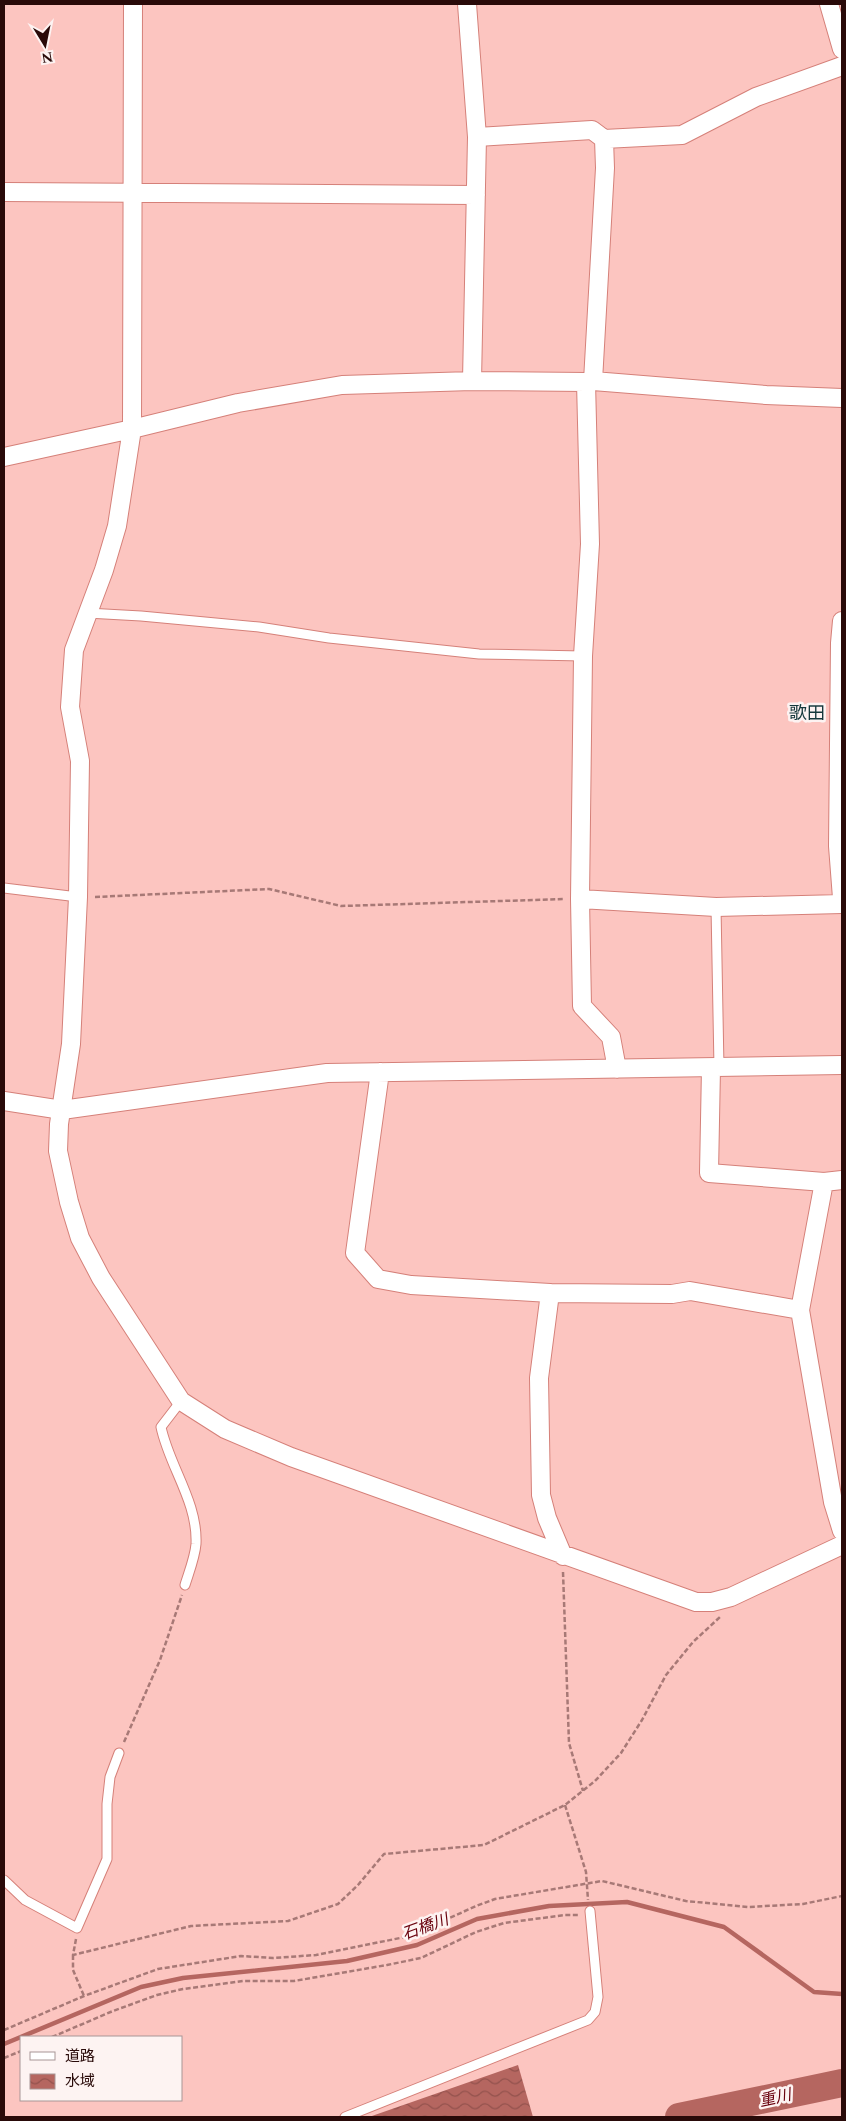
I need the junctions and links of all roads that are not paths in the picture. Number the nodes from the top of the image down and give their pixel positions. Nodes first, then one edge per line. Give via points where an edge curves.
1 (133, 4) edge
2 (467, 4) edge
3 (829, 4) edge
4 (842, 49) edge
5 (842, 66) edge
6 (477, 137) junction
7 (604, 139) junction
8 (4, 192) edge
9 (133, 192) junction
10 (476, 195) junction
11 (472, 381) junction
12 (590, 382) junction
13 (842, 398) edge
14 (132, 430) junction
15 (4, 457) edge
16 (88, 613) junction
17 (842, 620) edge
18 (583, 656) junction
19 (4, 888) edge
20 (78, 897) junction
21 (580, 898) junction
22 (842, 898) edge
23 (842, 904) edge
24 (716, 907) junction
25 (842, 1065) edge
26 (715, 1068) junction
27 (617, 1069) junction
28 (380, 1072) junction
29 (4, 1101) edge
30 (62, 1110) junction
31 (842, 1180) edge
32 (824, 1182) junction
33 (550, 1293) junction
34 (800, 1310) junction
35 (181, 1401) junction
36 (842, 1531) edge
37 (842, 1545) edge
38 (563, 1556) junction
39 (185, 1585) road end
40 (119, 1753) road end
41 (4, 1880) edge
42 (590, 1913) road end
43 (345, 2117) edge

1 - 9 street
2 - 6 street
3 - 4 street
5 - 7 street via 756,97 682,135
6 - 7 street via 592,130
6 - 10 street
7 - 12 street
8 - 9 street
9 - 10 street
9 - 14 street
10 - 11 street
11 - 12 street
11 - 14 street via 342,385 238,404
12 - 13 street
12 - 18 street via 590,544
14 - 15 street
14 - 16 street via 117,526
16 - 18 lane via 260,627 479,654
16 - 20 street via 74,650 70,707 80,761
17 - 22 street via 838,836
18 - 21 street
19 - 20 lane
20 - 30 street via 72,1044
21 - 24 street
21 - 27 street via 582,1006 611,1036
23 - 24 street
24 - 26 lane
25 - 26 street
26 - 27 street
26 - 32 street via 709,1173
27 - 28 street
28 - 30 street via 327,1073
28 - 33 street via 355,1253 378,1279 411,1285
29 - 30 street
30 - 35 street via 58,1151 80,1238 101,1278
31 - 32 street
32 - 34 street
33 - 34 street via 672,1294 690,1290
33 - 38 street via 539,1378 540,1495
34 - 36 street via 833,1502
35 - 38 street via 225,1429 291,1457
35 - 39 lane via 160,1427 195,1520 196,1545
37 - 38 street via 731,1597 712,1602 696,1602
40 - 41 lane via 110,1777 107,1859 77,1928 25,1900
42 - 43 lane via 598,1997 595,2012 588,2020

